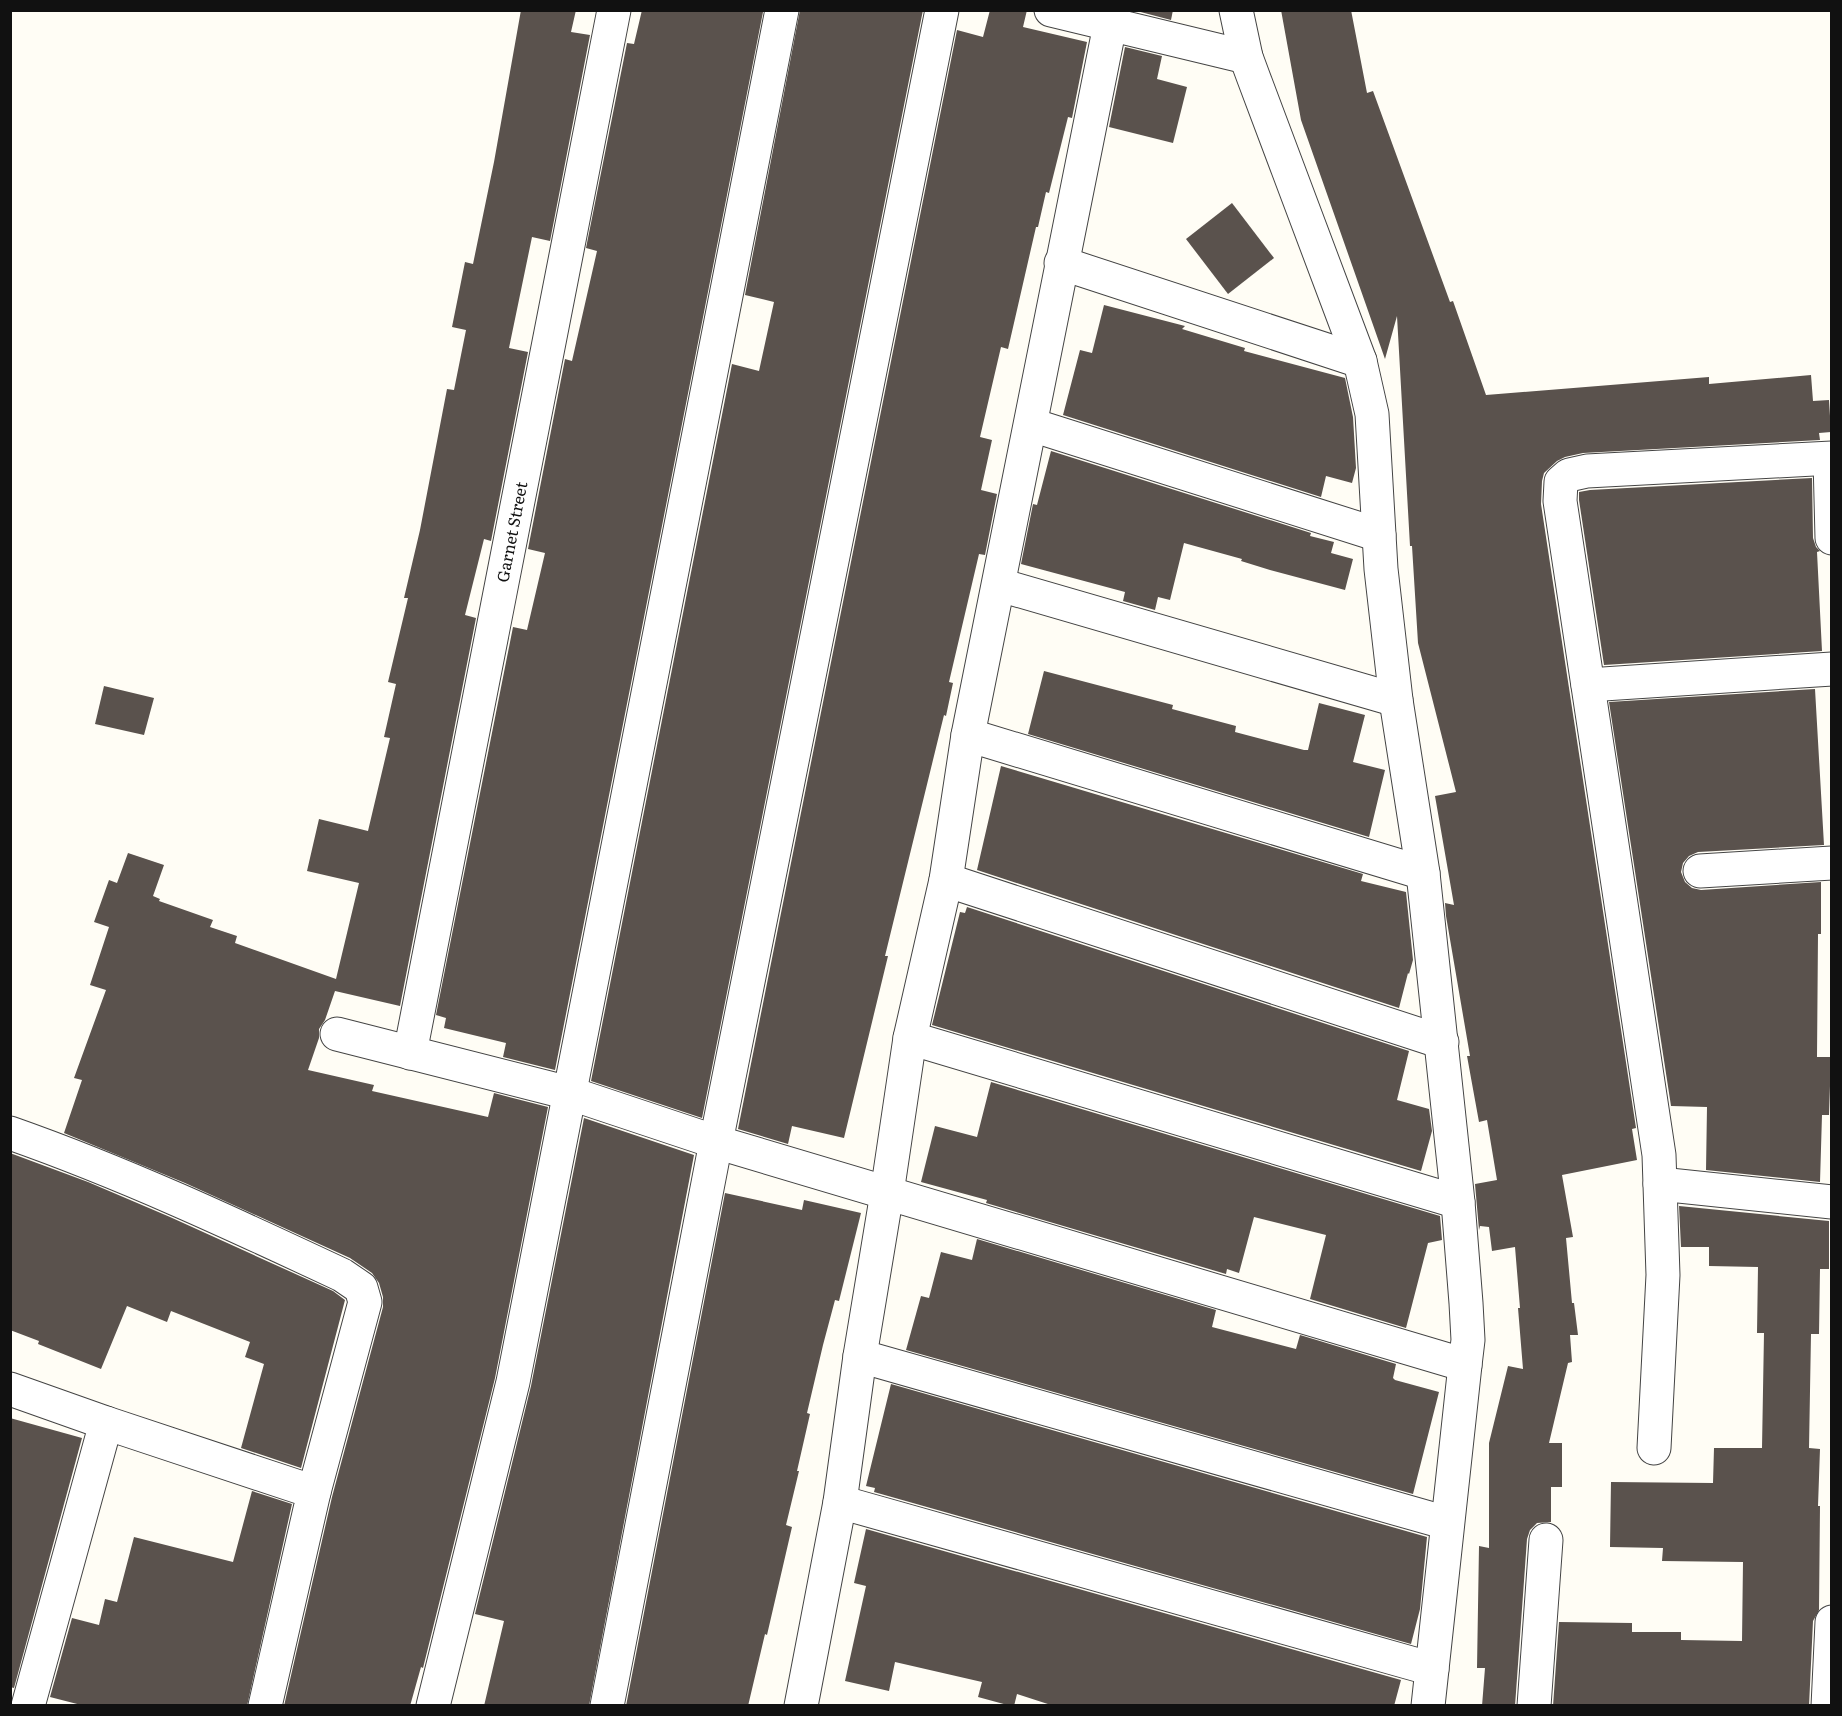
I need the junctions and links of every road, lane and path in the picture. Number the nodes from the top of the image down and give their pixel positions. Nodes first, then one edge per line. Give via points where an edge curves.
1 (614, 10) edge
2 (782, 10) edge
3 (942, 10) edge
4 (1051, 10) edge
5 (1236, 10) edge
6 (1110, 25) junction
7 (1246, 57) junction
8 (1061, 263) junction
9 (1360, 361) junction
10 (1032, 425) junction
11 (1831, 458) edge
12 (1378, 535) junction
13 (1832, 538) edge
14 (1000, 585) junction
15 (1832, 669) edge
16 (1588, 685) junction
17 (1396, 700) junction
18 (968, 735) junction
19 (1832, 863) edge
20 (1700, 871) dead end
21 (1423, 873) junction
22 (946, 880) junction
23 (337, 1034) dead end
24 (910, 1038) junction
25 (1442, 1042) junction
26 (410, 1053) junction
27 (569, 1093) junction
28 (10, 1133) edge
29 (716, 1142) junction
30 (1660, 1184) junction
31 (887, 1193) junction
32 (1458, 1202) junction
33 (1832, 1202) edge
34 (860, 1356) junction
35 (1466, 1365) junction
36 (10, 1389) edge
37 (106, 1423) junction
38 (1654, 1448) dead end
39 (314, 1492) junction
40 (840, 1502) junction
41 (1447, 1523) junction
42 (1546, 1540) dead end
43 (1832, 1622) edge
44 (1432, 1669) junction
45 (28, 1706) edge
46 (265, 1706) edge
47 (433, 1706) edge
48 (607, 1706) edge
49 (801, 1706) edge
50 (1428, 1706) edge
51 (1534, 1706) edge
52 (1828, 1706) edge

1 - 26 street, Garnet Street
2 - 27 street
3 - 29 street
4 - 6 street
5 - 7 street
6 - 7 street
6 - 8 street
7 - 9 street
8 - 9 street
8 - 10 street
9 - 12 street via 1372,414
10 - 12 street
10 - 14 street
11 - 13 street
11 - 16 street via 1587,471 1569,475 1561,482 1560,501
12 - 17 street
14 - 17 street
14 - 18 street
15 - 16 street
16 - 30 street
17 - 21 street
18 - 21 street
18 - 22 street
19 - 20 street
21 - 25 street
22 - 24 street
22 - 25 street
23 - 26 street
24 - 31 street
24 - 32 street
25 - 32 street
26 - 27 street
27 - 29 street
27 - 47 street via 513,1382
28 - 39 street via 214,1215 342,1275 360,1288 365,1302
29 - 31 street
29 - 48 street
30 - 33 street
30 - 38 street via 1664,1275
31 - 34 street
31 - 35 street
32 - 35 street via 1468,1340
34 - 40 street
34 - 41 street
35 - 41 street
36 - 37 street
37 - 39 street
37 - 45 street
39 - 46 street
40 - 44 street
40 - 49 street
41 - 44 street
42 - 51 street
43 - 52 street
44 - 50 street

